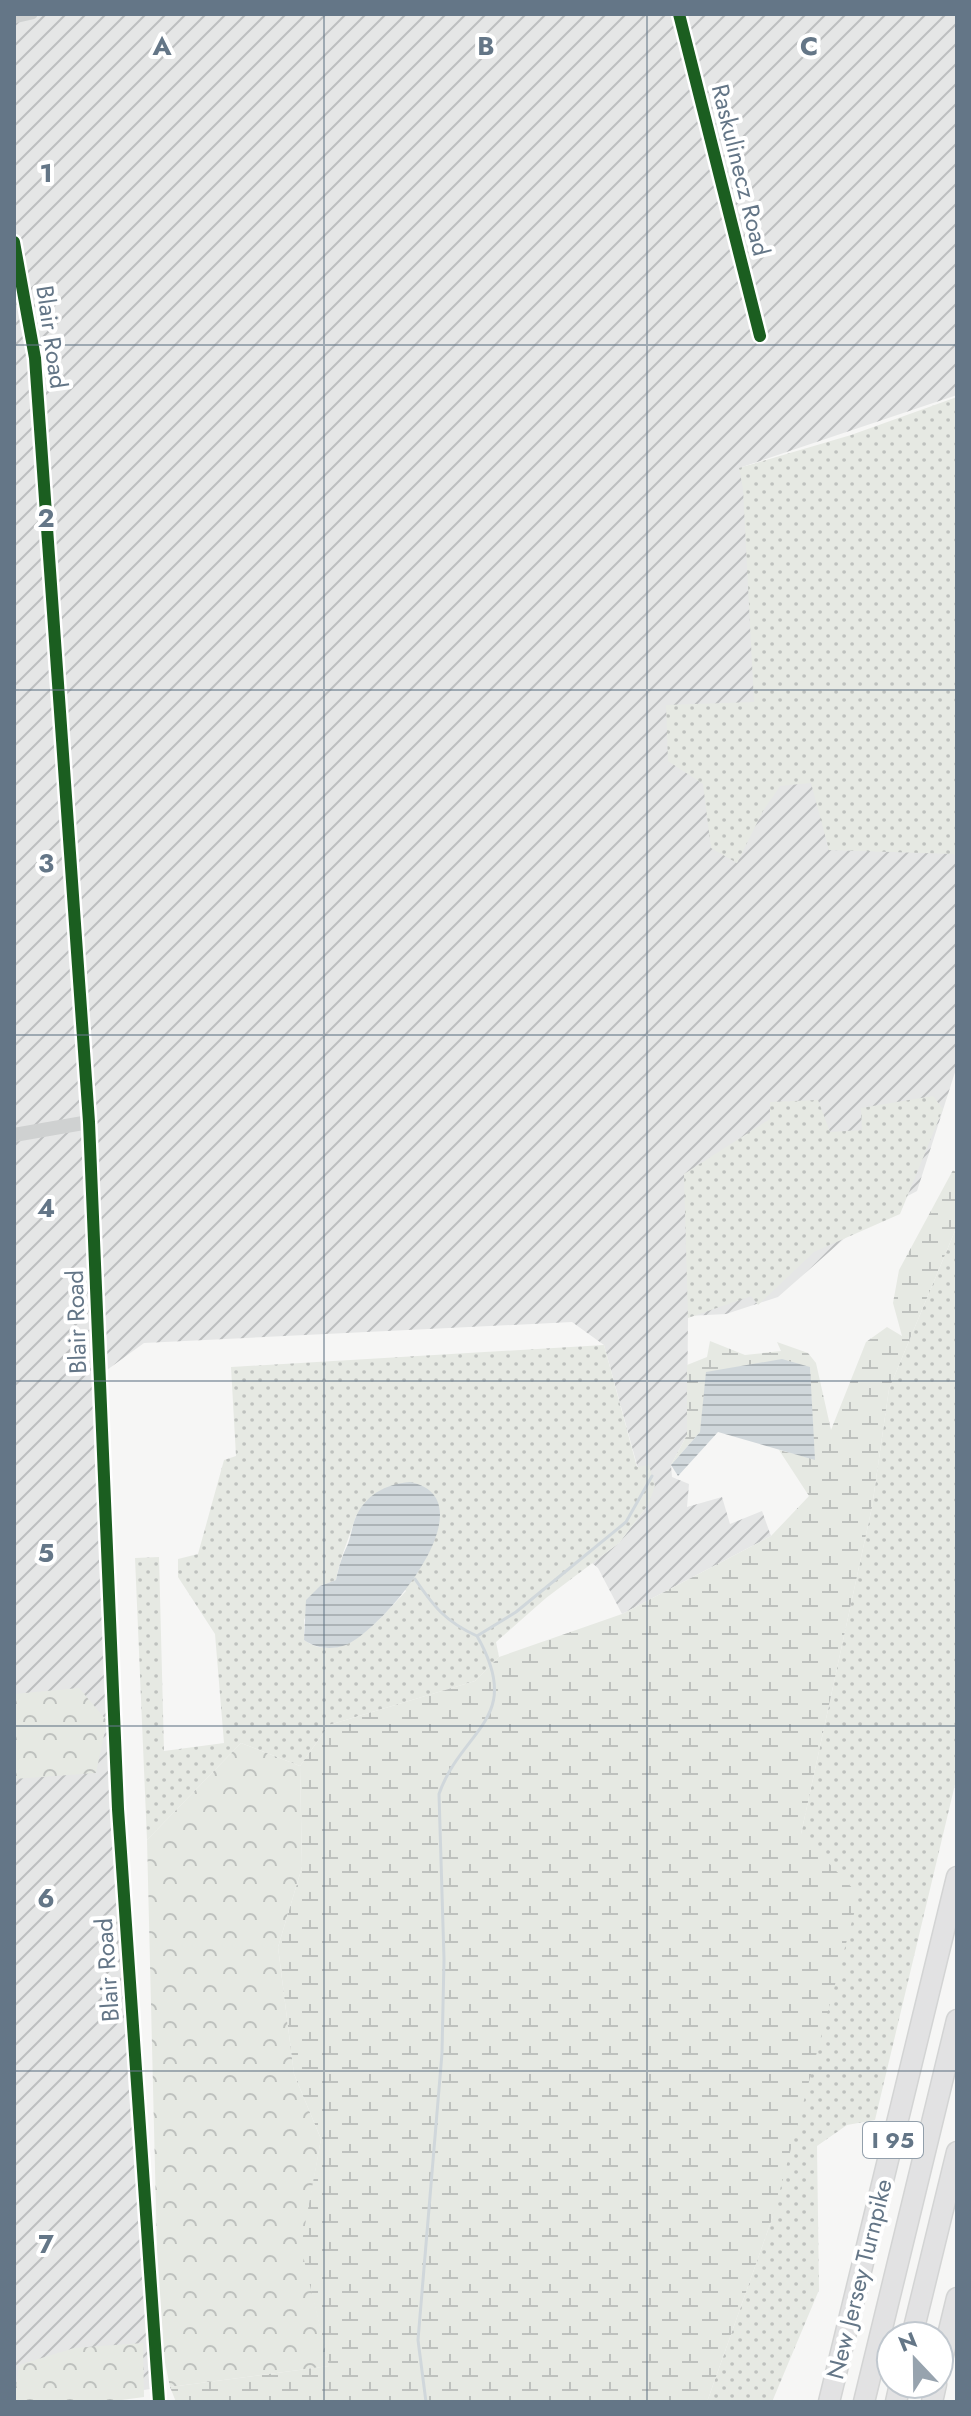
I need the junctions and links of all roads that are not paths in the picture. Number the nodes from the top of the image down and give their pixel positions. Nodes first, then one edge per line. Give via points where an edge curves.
1 (32, 14) edge
2 (679, 14) edge
3 (14, 18) edge
4 (14, 242) edge
5 (760, 336) dead end
6 (89, 1122) junction
7 (14, 1135) edge
8 (957, 1877) edge
9 (957, 2020) edge
10 (957, 2152) edge
11 (957, 2298) edge
12 (916, 2320) edge
13 (952, 2320) edge
14 (159, 2402) edge
15 (829, 2402) edge
16 (864, 2402) edge

1 - 3 street
2 - 5 street, Raskulinecz Road
4 - 6 street, Blair Road via 35,358
6 - 7 street
6 - 14 street, Blair Road via 118,1809
8 - 15 highway, New Jersey Turnpike / I 95
9 - 16 highway, New Jersey Turnpike / I 95
10 - 12 highway, I 95
11 - 13 highway

